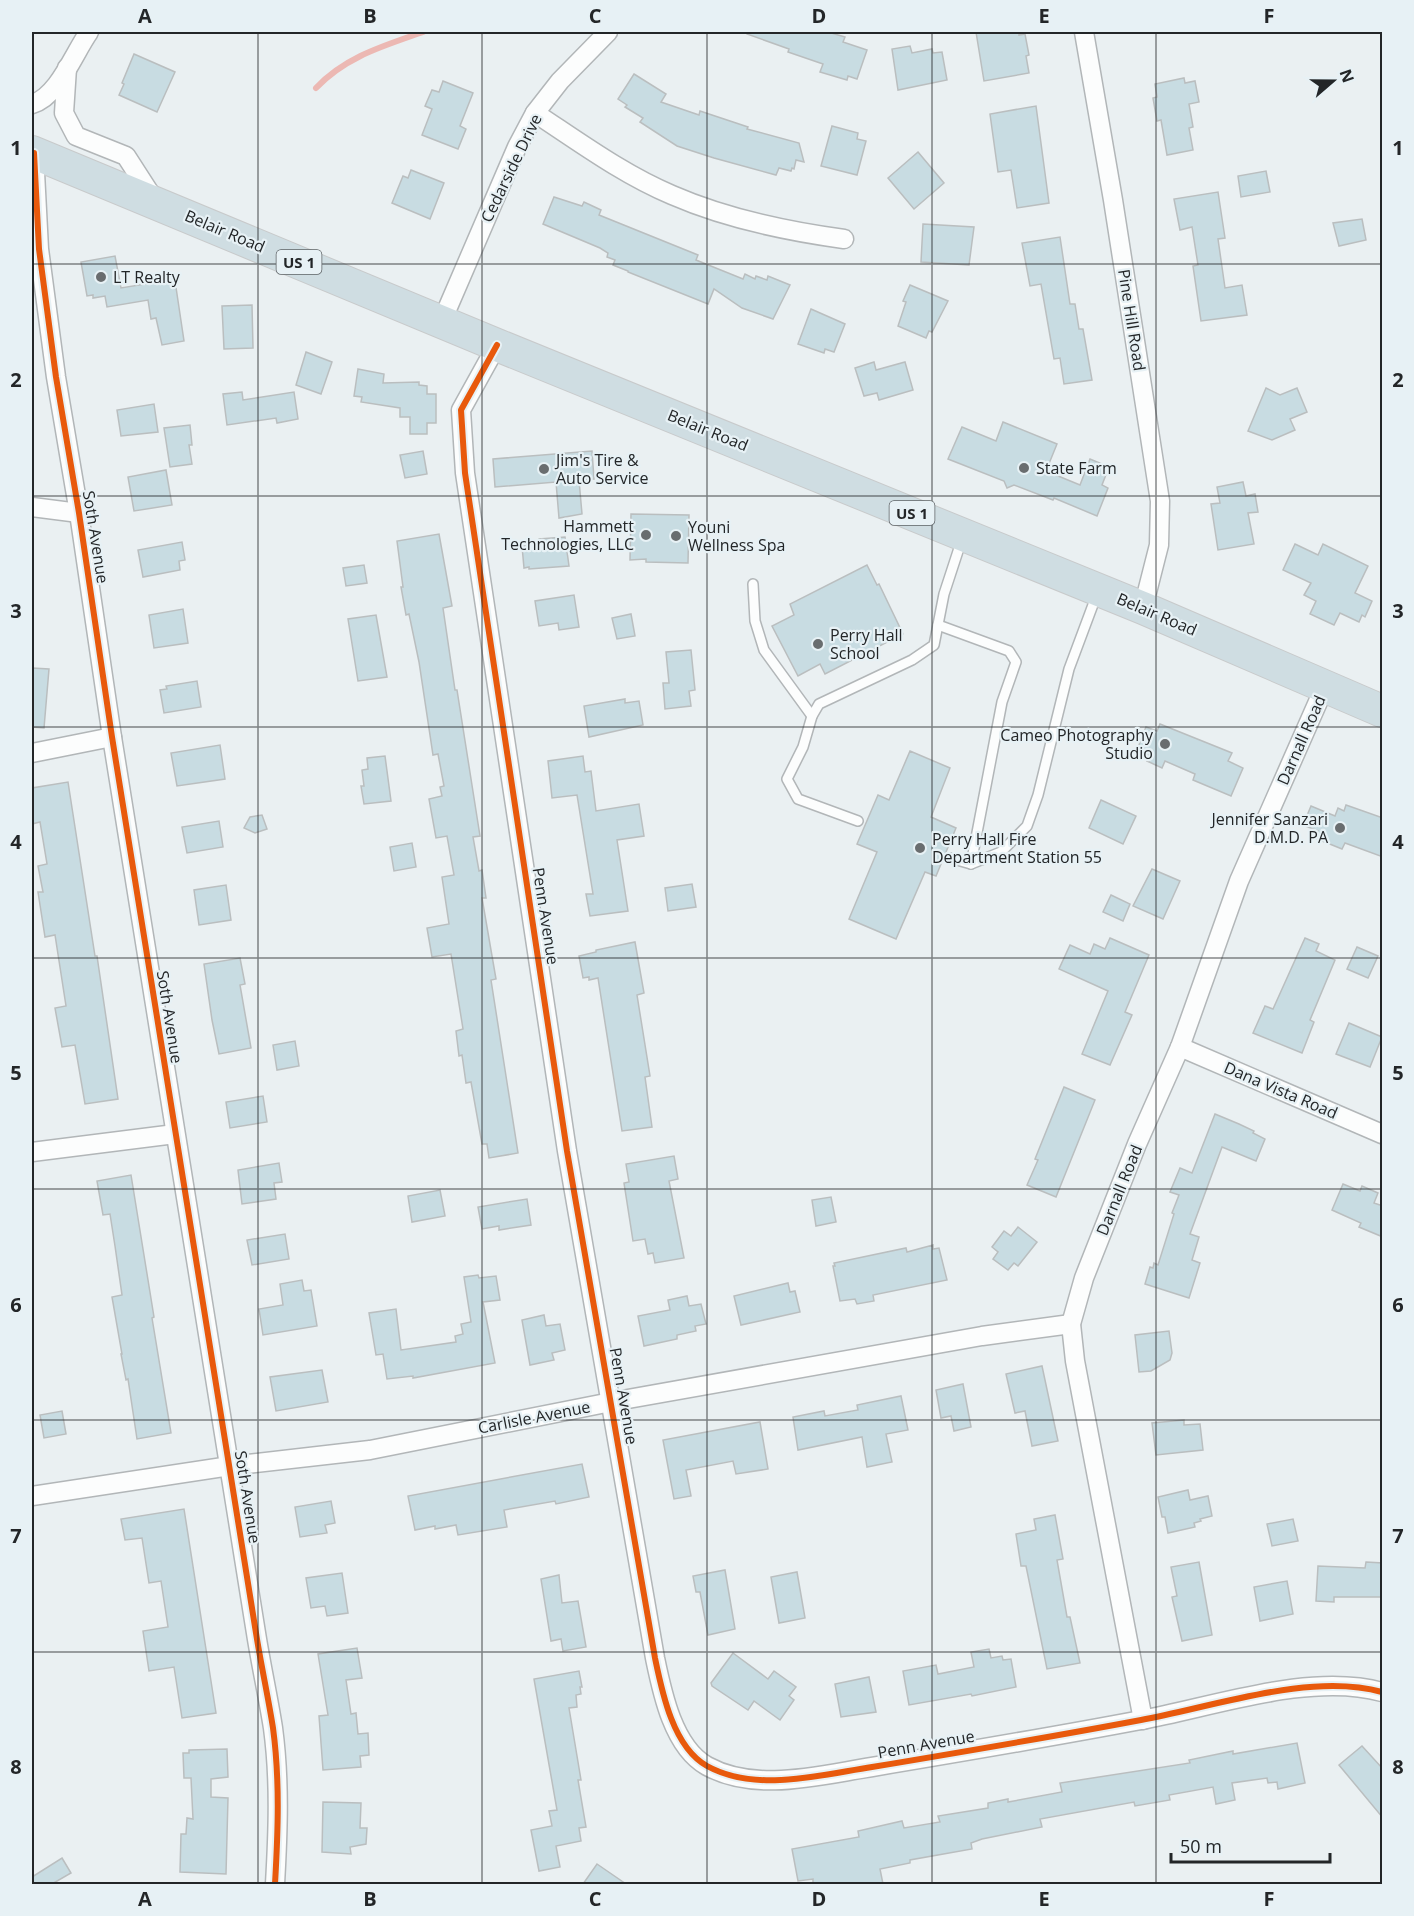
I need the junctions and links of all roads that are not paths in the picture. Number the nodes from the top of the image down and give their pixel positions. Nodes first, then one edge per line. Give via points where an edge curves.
1 (89, 32) edge
2 (608, 32) edge
3 (1084, 32) edge
4 (68, 68) junction
5 (32, 104) edge
6 (535, 113) junction
7 (33, 153) edge
8 (156, 202) junction
9 (844, 239) dead end
10 (441, 321) junction
11 (497, 345) junction
12 (32, 507) edge
13 (79, 513) junction
14 (963, 534) junction
15 (753, 584) dead end
16 (1099, 590) junction
17 (1143, 608) junction
18 (938, 625) junction
19 (1324, 686) junction
20 (1383, 711) edge
21 (812, 716) junction
22 (111, 737) junction
23 (32, 753) edge
24 (858, 821) dead end
25 (950, 858) dead end
26 (972, 864) junction
27 (1180, 1047) junction
28 (176, 1134) junction
29 (1383, 1134) edge
30 (32, 1152) edge
31 (1071, 1324) junction
32 (611, 1402) junction
33 (230, 1466) junction
34 (32, 1496) edge
35 (1383, 1692) edge
36 (1143, 1720) junction
37 (275, 1884) edge

1 - 4 street
2 - 6 street, Cedarside Drive
3 - 17 street, Pine Hill Road via 1160,501 1159,545
4 - 5 street via 48,94
4 - 8 street via 64,113 76,136 126,156
6 - 9 street via 670,195 741,220
6 - 10 street, Cedarside Drive
7 - 8 highway, Belair Road / US 1
7 - 13 street, Soth Avenue via 39,249
8 - 10 highway, Belair Road / US 1
10 - 11 highway, Belair Road / US 1
11 - 14 highway, Belair Road / US 1
11 - 32 street, Penn Avenue via 461,410 465,474 567,1151
12 - 13 street
13 - 22 street, Soth Avenue
14 - 16 highway, Belair Road / US 1
14 - 18 lane
15 - 21 lane via 755,621 764,650
16 - 17 highway, Belair Road / US 1
16 - 26 lane via 1069,669 1027,826 1001,852
17 - 19 highway, Belair Road / US 1
18 - 21 lane via 934,645 912,660 819,704
18 - 26 lane via 1009,651 1016,662 1002,702
19 - 20 highway, Belair Road / US 1
19 - 27 street, Darnall Road via 1239,881
21 - 24 lane via 787,780 798,799
22 - 23 street
22 - 28 street, Soth Avenue
25 - 26 lane
27 - 29 street, Dana Vista Road
27 - 31 street, Darnall Road via 1088,1267
28 - 30 street
28 - 33 street, Soth Avenue
31 - 32 street, Carlisle Avenue via 982,1335
31 - 36 street, Darnall Road
32 - 33 street, Carlisle Avenue via 370,1450
32 - 36 street, Penn Avenue via 662,1689 680,1736 704,1765 749,1779 788,1779
33 - 34 street, Carlisle Avenue
33 - 37 street, Soth Avenue via 273,1728 278,1781
35 - 36 street, Penn Avenue via 1350,1686 1288,1690

